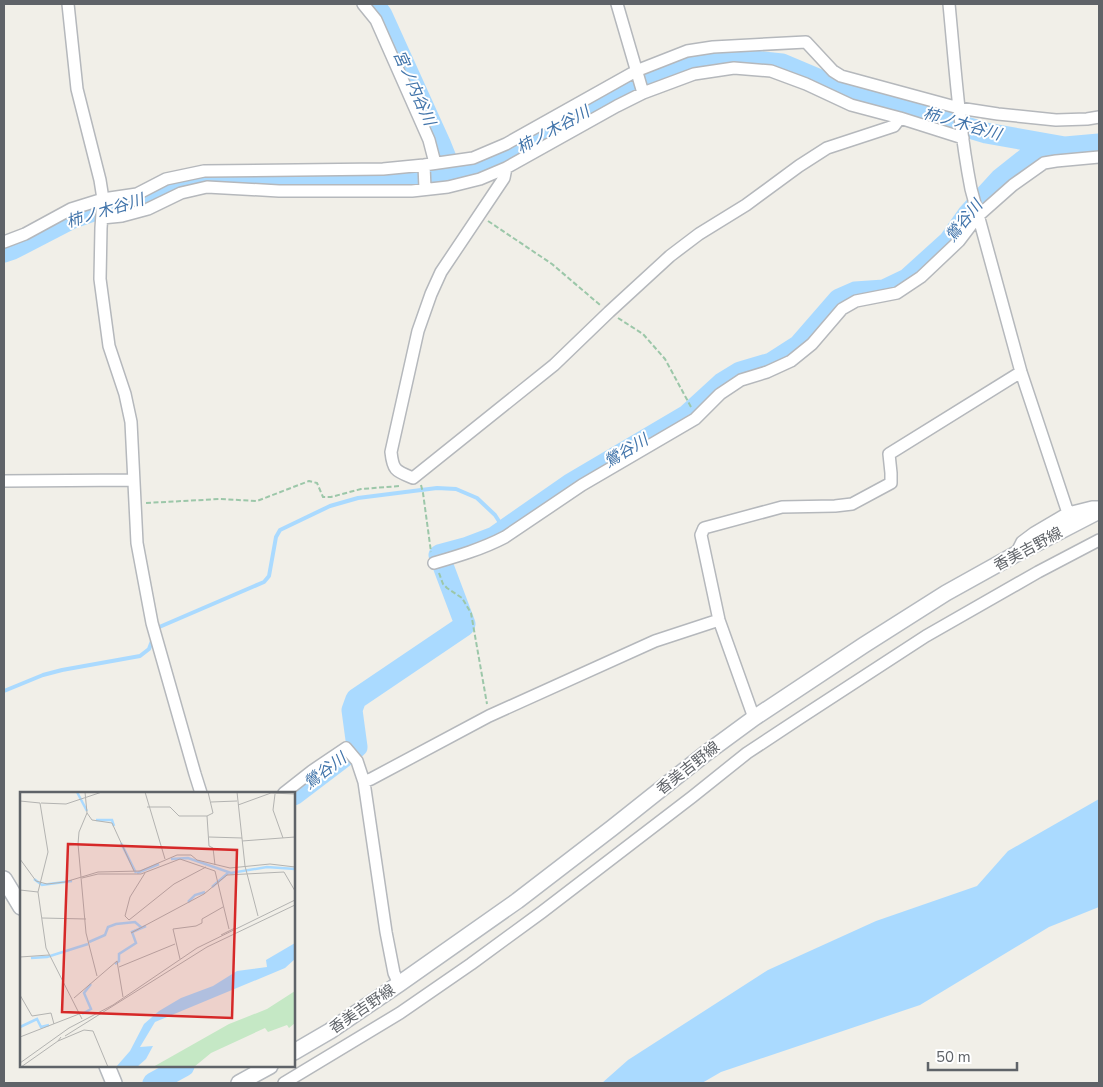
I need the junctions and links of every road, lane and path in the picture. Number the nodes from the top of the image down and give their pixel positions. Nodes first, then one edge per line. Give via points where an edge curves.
1 (68, 4) edge
2 (363, 4) edge
3 (617, 4) edge
4 (949, 4) edge
5 (636, 73) junction
6 (642, 92) junction
7 (960, 113) junction
8 (1099, 117) edge
9 (900, 118) junction
10 (963, 135) junction
11 (1099, 157) edge
12 (435, 164) junction
13 (506, 168) junction
14 (424, 186) junction
15 (102, 209) junction
16 (977, 213) junction
17 (480, 216) junction
18 (4, 242) edge
19 (609, 312) junction
20 (1021, 372) junction
21 (691, 408) dead end
22 (413, 478) junction
23 (133, 480) junction
24 (4, 481) edge
25 (422, 489) dead end
26 (135, 504) junction
27 (1099, 509) edge
28 (1068, 514) junction
29 (1099, 540) edge
30 (1016, 554) junction
31 (439, 561) junction
32 (719, 620) junction
33 (489, 716) junction
34 (754, 718) junction
35 (364, 782) junction
36 (201, 792) edge
37 (285, 792) edge
38 (4, 879) edge
39 (20, 905) edge
40 (399, 984) junction
41 (295, 1051) edge
42 (107, 1067) edge
43 (268, 1067) edge
44 (114, 1083) edge
45 (239, 1083) edge
46 (284, 1083) edge

1 - 15 street via 77,89 100,180
2 - 12 street via 376,20 429,140
3 - 5 street
4 - 7 street
5 - 6 street
5 - 7 street via 687,51 806,42 841,76
5 - 12 street via 506,144 473,158
6 - 9 street via 694,74 734,68 772,71 851,105
6 - 13 street
7 - 8 street via 1056,120
7 - 10 street
9 - 10 street
9 - 19 street via 894,126 827,148 799,166 670,256
10 - 16 street
11 - 16 street via 1044,163
12 - 14 street
12 - 15 street via 383,169 204,171 166,179
13 - 14 street via 480,179 448,186
13 - 17 street via 504,178
14 - 15 street via 412,190 279,191 207,187 181,193 148,209 122,216
15 - 18 street via 71,209
15 - 23 street via 100,279 109,346 131,422
16 - 20 street
16 - 31 street via 959,241 921,277 897,293 856,301 842,309 812,344 791,360 741,380 720,394 695,419 582,485 505,537
17 - 19 path via 552,264
17 - 22 street via 441,272 418,331 391,452 398,472
19 - 21 path via 642,334 665,359
19 - 22 street via 554,366
20 - 28 street
20 - 32 street via 889,454 891,483 852,504 782,507 704,528 702,535
22 - 26 path via 405,485 361,489 331,497 323,497 317,483 309,481 257,501 220,499
23 - 24 street
23 - 26 street
25 - 31 path via 431,553
26 - 36 street via 137,543 152,624
27 - 28 street via 1092,507
27 - 30 main road, 香美吉野線
28 - 30 street via 1022,542
29 - 46 street via 926,636 800,718 748,753 471,964 400,1013
30 - 34 main road, 香美吉野線 via 938,598
31 - 33 path via 443,584 462,598 472,612
32 - 33 street via 655,641
32 - 34 street
33 - 35 street
34 - 40 main road, 香美吉野線 via 525,894
35 - 37 street via 357,761 346,748
35 - 40 street via 386,932
38 - 39 main road
40 - 41 main road, 香美吉野線
42 - 44 main road
43 - 45 main road

